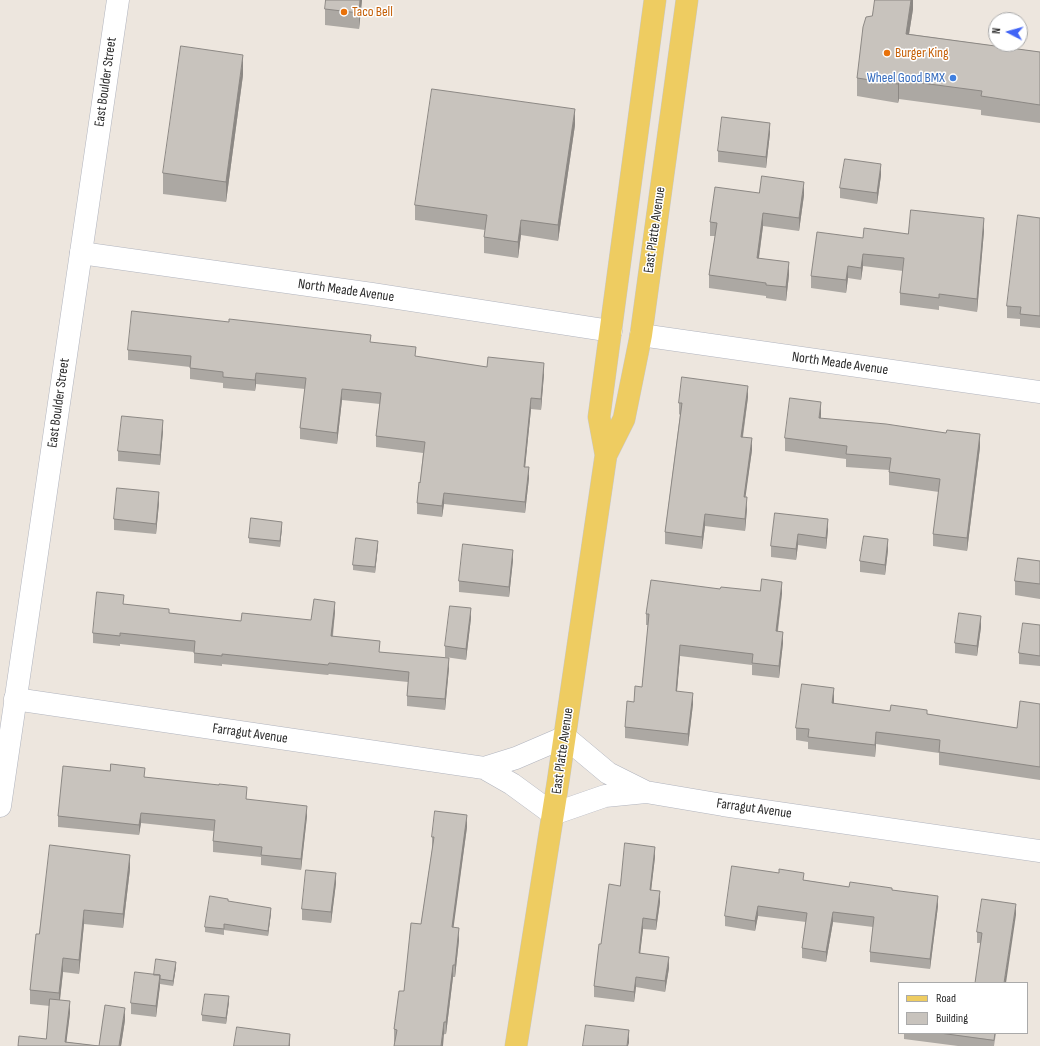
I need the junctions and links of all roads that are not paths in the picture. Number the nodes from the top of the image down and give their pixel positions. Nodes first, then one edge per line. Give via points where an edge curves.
1 (118, 0) edge
2 (655, 0) edge
3 (688, 0) edge
4 (81, 253) junction
5 (611, 331) junction
6 (641, 335) junction
7 (1040, 392) edge
8 (606, 455) junction
9 (16, 699) junction
10 (565, 737) junction
11 (484, 768) junction
12 (646, 792) junction
13 (0, 806) edge
14 (553, 814) junction
15 (1040, 851) edge
16 (516, 1046) edge

1 - 4 street, East Boulder Street
2 - 5 main road, East Platte Avenue
3 - 6 main road, East Platte Avenue
4 - 5 street, North Meade Avenue
4 - 9 street, East Boulder Street
5 - 8 main road, East Platte Avenue via 599,417
6 - 7 street, North Meade Avenue
6 - 8 main road, East Platte Avenue via 624,419
8 - 10 main road, East Platte Avenue
9 - 11 street, Farragut Avenue
9 - 13 street, East Boulder Street
10 - 11 street, Farragut Avenue via 516,758
10 - 12 street via 608,773
10 - 14 main road, East Platte Avenue
11 - 14 street, Farragut Avenue via 512,784
12 - 14 street, Farragut Avenue via 604,796
12 - 15 street, Farragut Avenue
14 - 16 main road, East Platte Avenue

